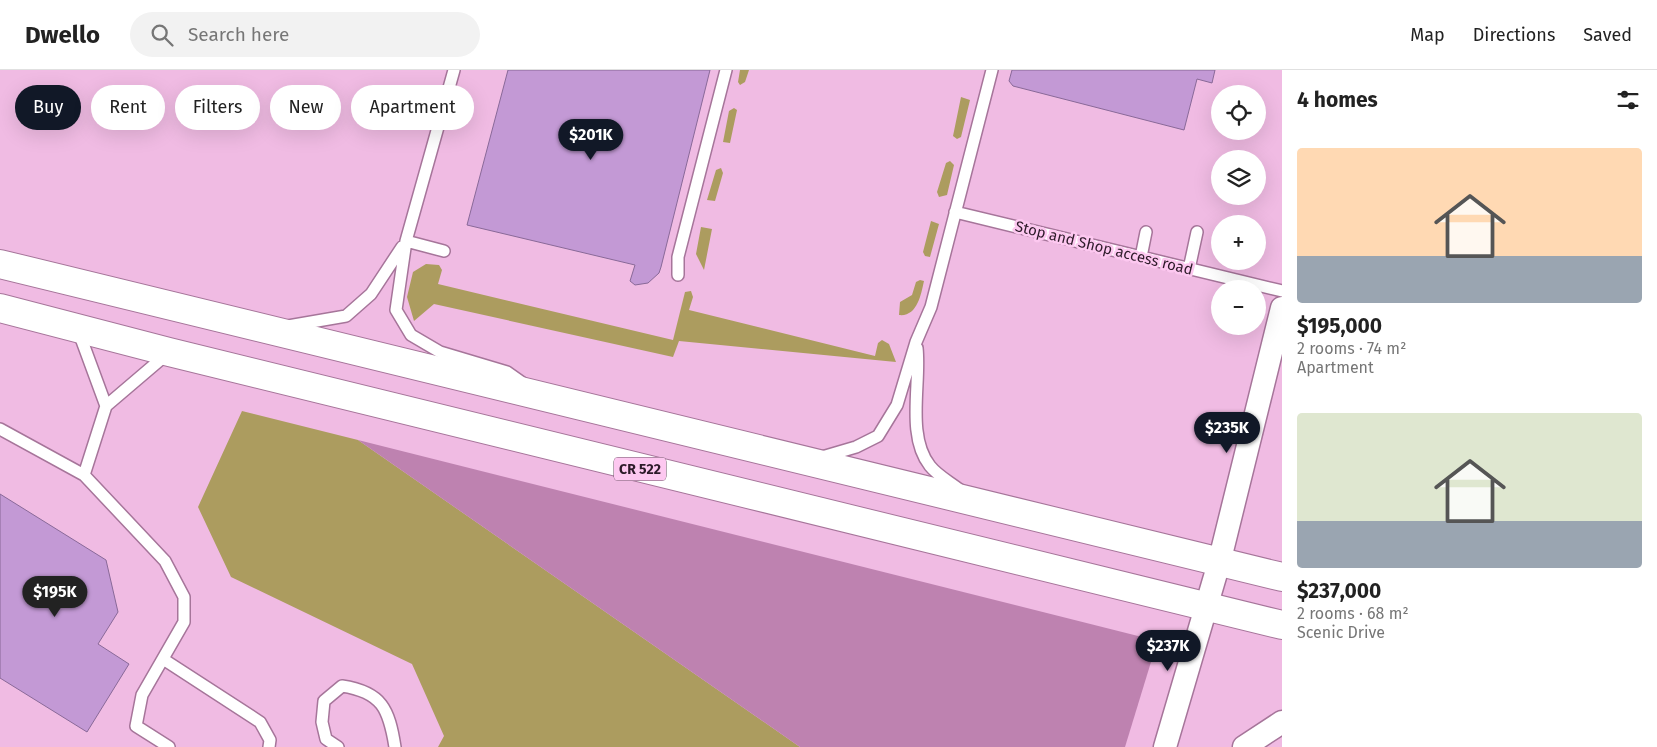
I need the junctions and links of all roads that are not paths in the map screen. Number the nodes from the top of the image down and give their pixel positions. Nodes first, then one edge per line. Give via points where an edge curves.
1 (454, 70) edge
2 (726, 70) edge
3 (992, 70) edge
4 (955, 212) junction
5 (1146, 232) dead end
6 (1197, 232) dead end
7 (406, 241) junction
8 (444, 251) dead end
9 (1141, 257) junction
10 (0, 264) edge
11 (1189, 269) junction
12 (678, 275) dead end
13 (1282, 291) edge
14 (0, 308) edge
15 (1282, 308) edge
16 (77, 328) junction
17 (266, 330) junction
18 (916, 342) junction
19 (169, 352) junction
20 (543, 398) junction
21 (106, 406) junction
22 (0, 430) edge
23 (806, 462) junction
24 (84, 475) junction
25 (980, 505) junction
26 (1219, 563) junction
27 (1282, 577) edge
28 (1206, 608) junction
29 (1282, 626) edge
30 (162, 659) junction
31 (1282, 722) edge
32 (169, 747) edge
33 (269, 747) edge
34 (338, 747) edge
35 (395, 747) edge
36 (1165, 747) edge
37 (1244, 747) edge

1 - 7 lane
2 - 12 lane via 678,257
3 - 4 lane
4 - 9 lane, Stop and Shop access road
4 - 18 lane via 931,307
5 - 9 lane
6 - 11 lane
7 - 8 lane
7 - 17 lane via 371,294 346,316
7 - 20 lane via 396,310 411,335 440,352 507,372
9 - 11 lane, Stop and Shop access road
10 - 17 main road
11 - 13 lane, Stop and Shop access road
14 - 16 main road, CR 522
15 - 26 street
16 - 19 main road, CR 522
16 - 21 lane
17 - 20 main road
18 - 23 lane via 897,405 878,436 856,447
18 - 25 lane via 920,369 916,429 922,450 928,464 938,474
19 - 21 lane
19 - 28 main road, CR 522
20 - 23 main road
21 - 24 lane
22 - 24 lane
23 - 25 main road
24 - 30 lane via 165,561 184,597 184,622
25 - 26 main road
26 - 27 main road
26 - 28 street
28 - 29 main road, CR 522
28 - 36 street
30 - 32 lane via 142,694 136,726
30 - 33 lane via 260,722 270,740
31 - 37 street
34 - 35 lane via 326,739 322,722 324,700 342,686 363,689 382,704

